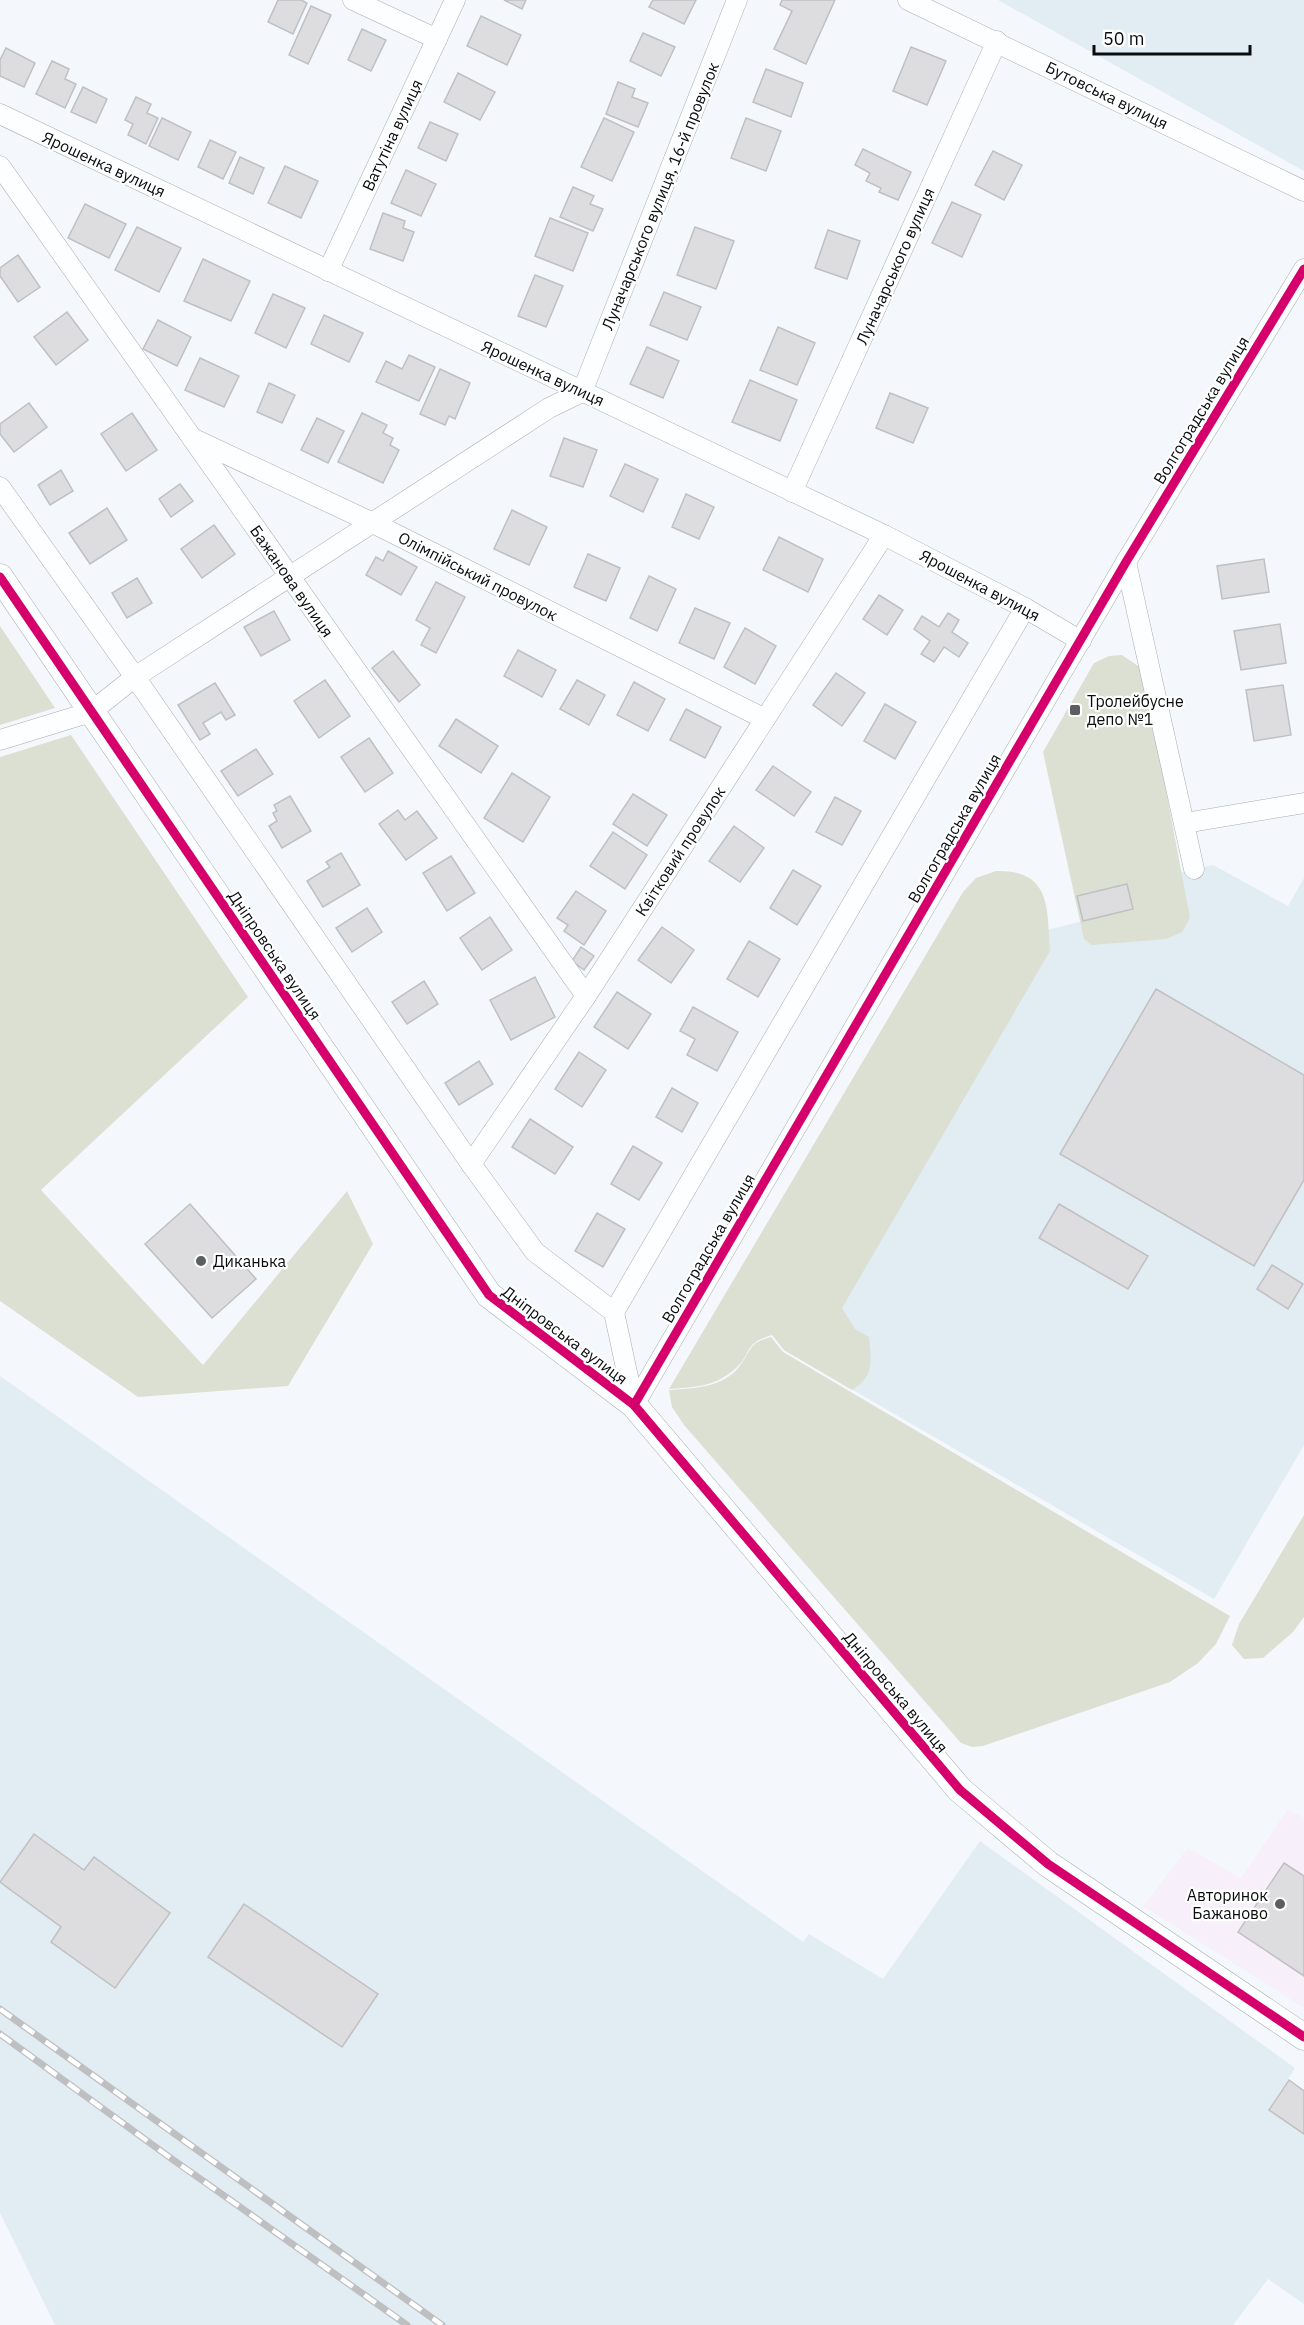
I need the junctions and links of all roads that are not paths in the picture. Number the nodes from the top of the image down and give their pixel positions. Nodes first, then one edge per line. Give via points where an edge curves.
1 (353, 0) edge
2 (455, 0) edge
3 (737, 0) edge
4 (908, 0) edge
5 (437, 39) junction
6 (997, 41) junction
7 (0, 114) edge
8 (0, 165) edge
9 (1304, 191) edge
10 (1304, 269) edge
11 (328, 271) junction
12 (582, 392) junction
13 (190, 437) junction
14 (0, 487) edge
15 (792, 492) junction
16 (373, 523) junction
17 (884, 535) junction
18 (1126, 562) junction
19 (0, 577) edge
20 (289, 577) junction
21 (1025, 608) junction
22 (1081, 641) junction
23 (135, 677) junction
24 (91, 712) junction
25 (765, 719) junction
26 (0, 740) edge
27 (1304, 803) edge
28 (1185, 823) junction
29 (1194, 869) dead end
30 (586, 996) junction
31 (471, 1164) junction
32 (614, 1312) junction
33 (634, 1405) junction
34 (1304, 2037) edge

1 - 5 street
2 - 5 street, Ватутіна вулиця
3 - 12 street, Луначарського вулиця, 16-й провулок
4 - 6 street, Бутовська вулиця
5 - 11 street, Ватутіна вулиця
6 - 9 street, Бутовська вулиця
6 - 15 street, Луначарського вулиця
7 - 11 street, Ярошенка вулиця
8 - 13 street, Бажанова вулиця
10 - 18 street, Волгоградська вулиця
11 - 12 street, Ярошенка вулиця
12 - 15 street, Ярошенка вулиця
12 - 16 street via 549,408
13 - 16 street, Олімпійський провулок
13 - 20 street, Бажанова вулиця
14 - 23 street
15 - 17 street, Ярошенка вулиця
16 - 20 street
16 - 25 street, Олімпійський провулок
17 - 21 street, Ярошенка вулиця
17 - 25 street, Квітковий провулок
18 - 22 street, Волгоградська вулиця
18 - 28 street
19 - 24 street, Дніпровська вулиця
20 - 23 street
20 - 30 street, Бажанова вулиця
21 - 22 street, Ярошенка вулиця
21 - 32 street
22 - 33 street, Волгоградська вулиця
23 - 24 street
23 - 31 street
24 - 26 street
24 - 33 street, Дніпровська вулиця via 489,1295
25 - 30 street, Квітковий провулок
27 - 28 street
28 - 29 street
30 - 31 street, Квітковий провулок
31 - 32 street via 535,1252
32 - 33 street, Дніпровська вулиця
33 - 34 street, Дніпровська вулиця via 960,1790 1048,1864

